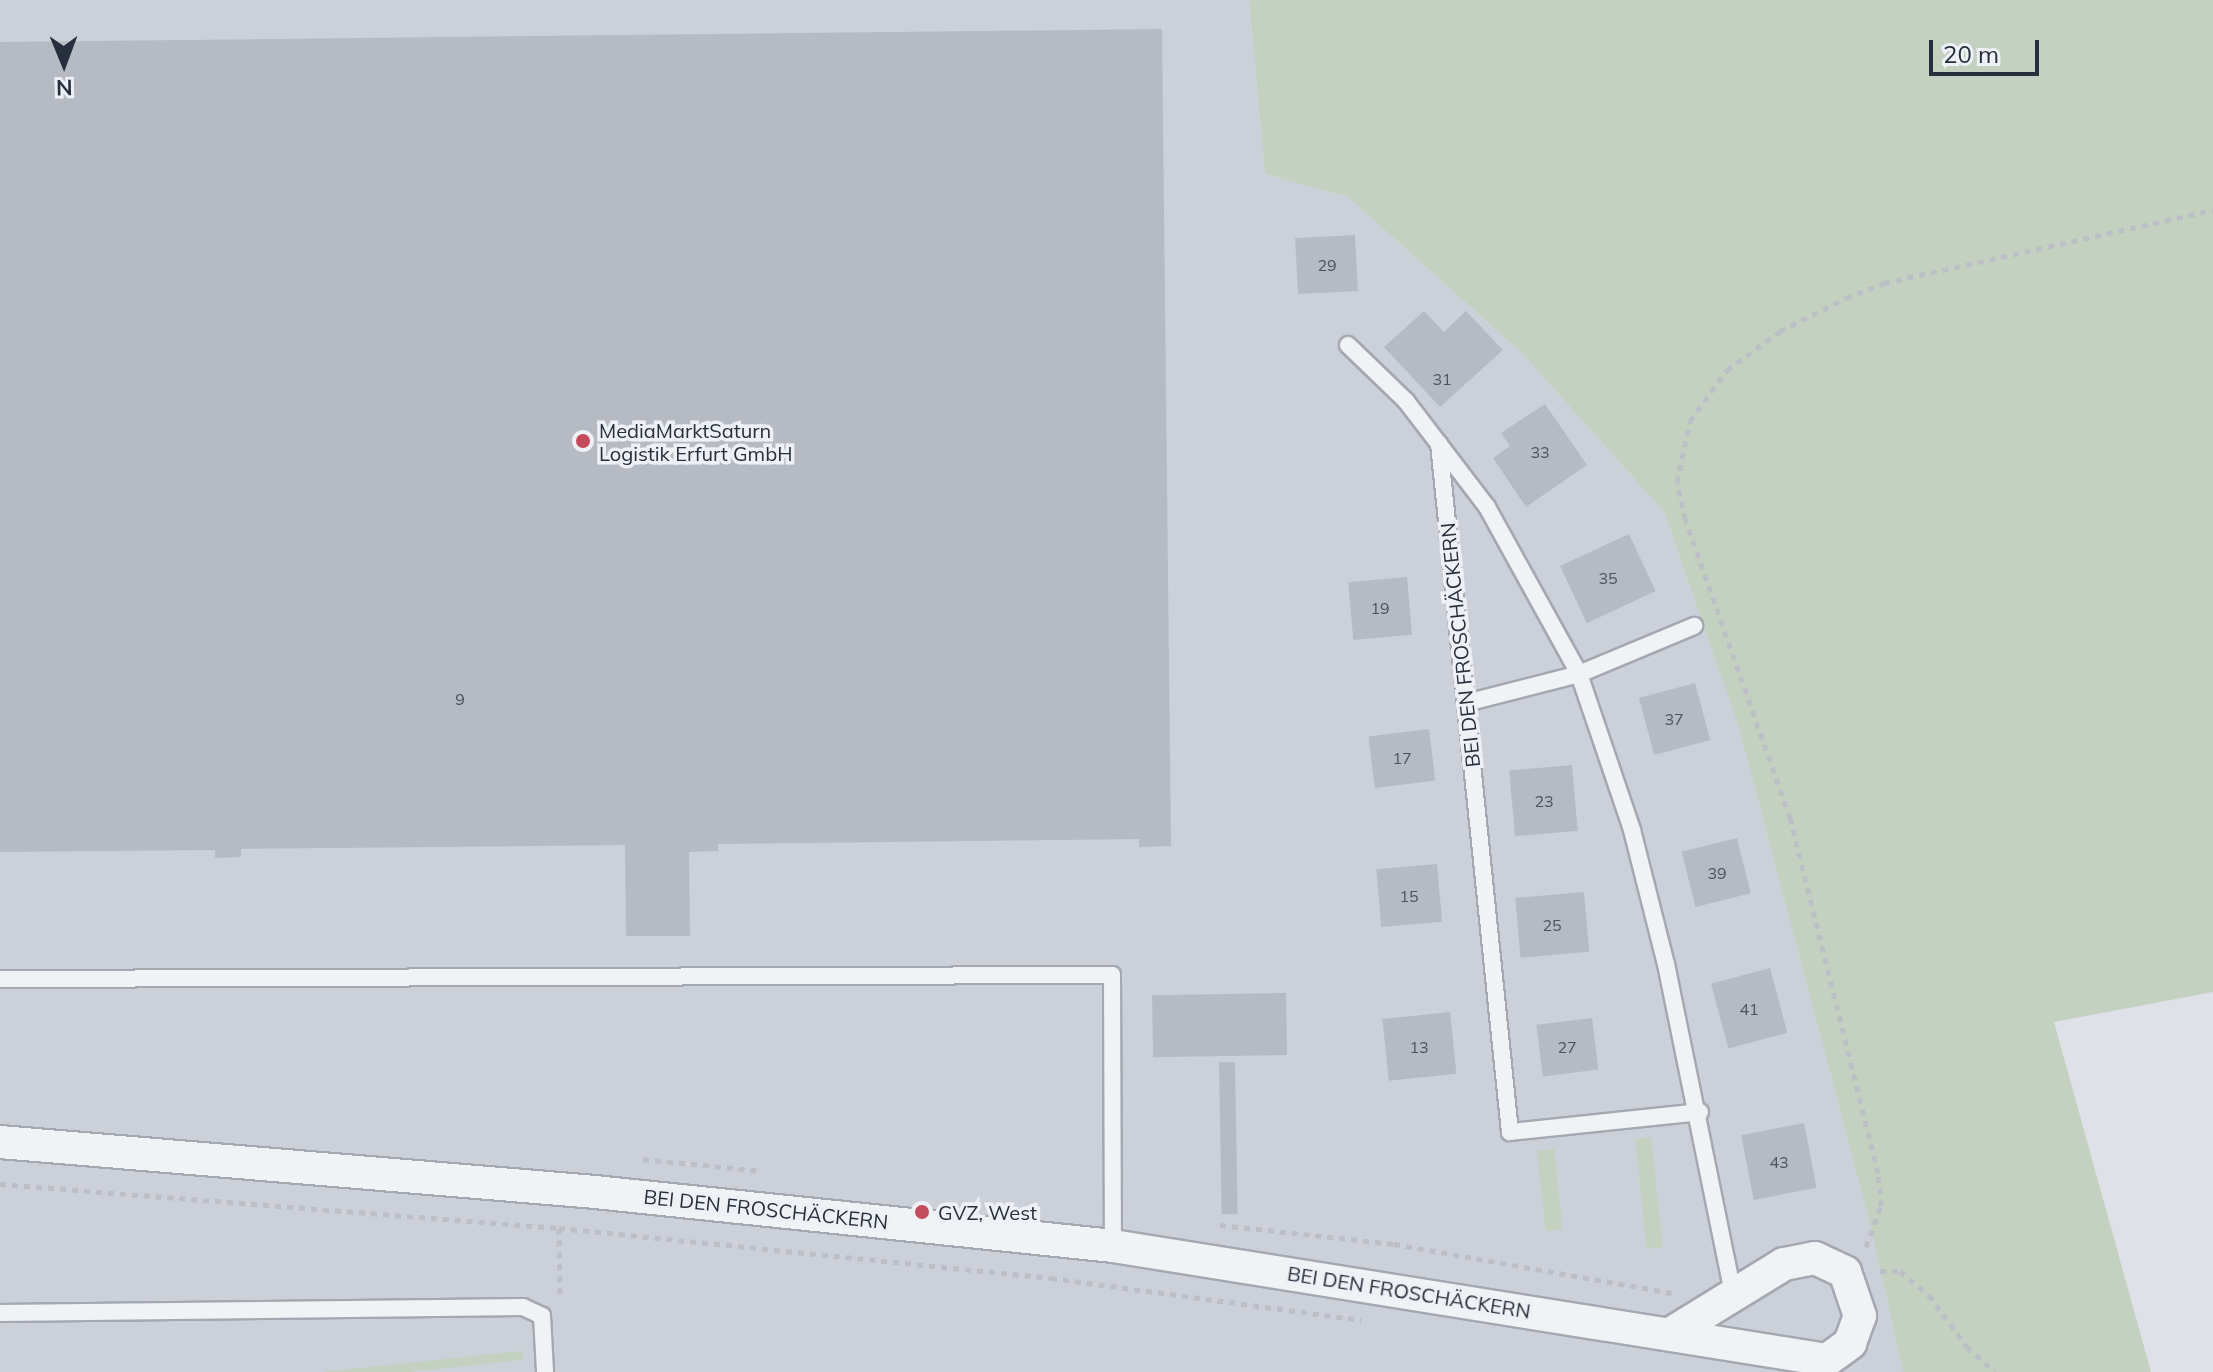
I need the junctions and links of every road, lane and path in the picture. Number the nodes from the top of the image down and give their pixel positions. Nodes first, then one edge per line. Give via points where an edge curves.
1 (2213, 210) edge
2 (1348, 345) dead end
3 (1439, 444) junction
4 (1694, 626) dead end
5 (1579, 674) junction
6 (1466, 703) junction
7 (0, 979) edge
8 (1700, 1112) junction
9 (0, 1142) edge
10 (0, 1184) edge
11 (559, 1228) junction
12 (1113, 1246) junction
13 (1845, 1272) junction
14 (1374, 1286) junction
15 (1733, 1293) junction
16 (0, 1313) edge
17 (545, 1325) junction
18 (1670, 1334) junction
19 (545, 1372) edge
20 (1995, 1372) edge

1 - 13 path via 1884,283 1846,298 1780,331 1727,370 1690,421 1677,482 1685,519 1790,818 1878,1173 1881,1206 1866,1250
2 - 3 lane
3 - 5 lane via 1487,507
3 - 6 lane, BEI DEN FROSCHÄCKERN
4 - 5 lane
5 - 6 lane
5 - 8 lane via 1632,830
6 - 8 lane, BEI DEN FROSCHÄCKERN via 1510,1132
7 - 12 lane via 1112,975
8 - 15 lane
9 - 12 street, BEI DEN FROSCHÄCKERN via 595,1192
10 - 11 path
11 - 14 path via 1051,1278 1359,1324
11 - 17 path via 560,1325
12 - 14 street, BEI DEN FROSCHÄCKERN
13 - 15 street via 1815,1258 1784,1264
13 - 18 street, BEI DEN FROSCHÄCKERN via 1860,1316 1850,1343 1827,1360
13 - 20 path via 1900,1271
14 - 18 street, BEI DEN FROSCHÄCKERN
15 - 18 street
16 - 17 lane via 523,1307 542,1316
17 - 19 lane

